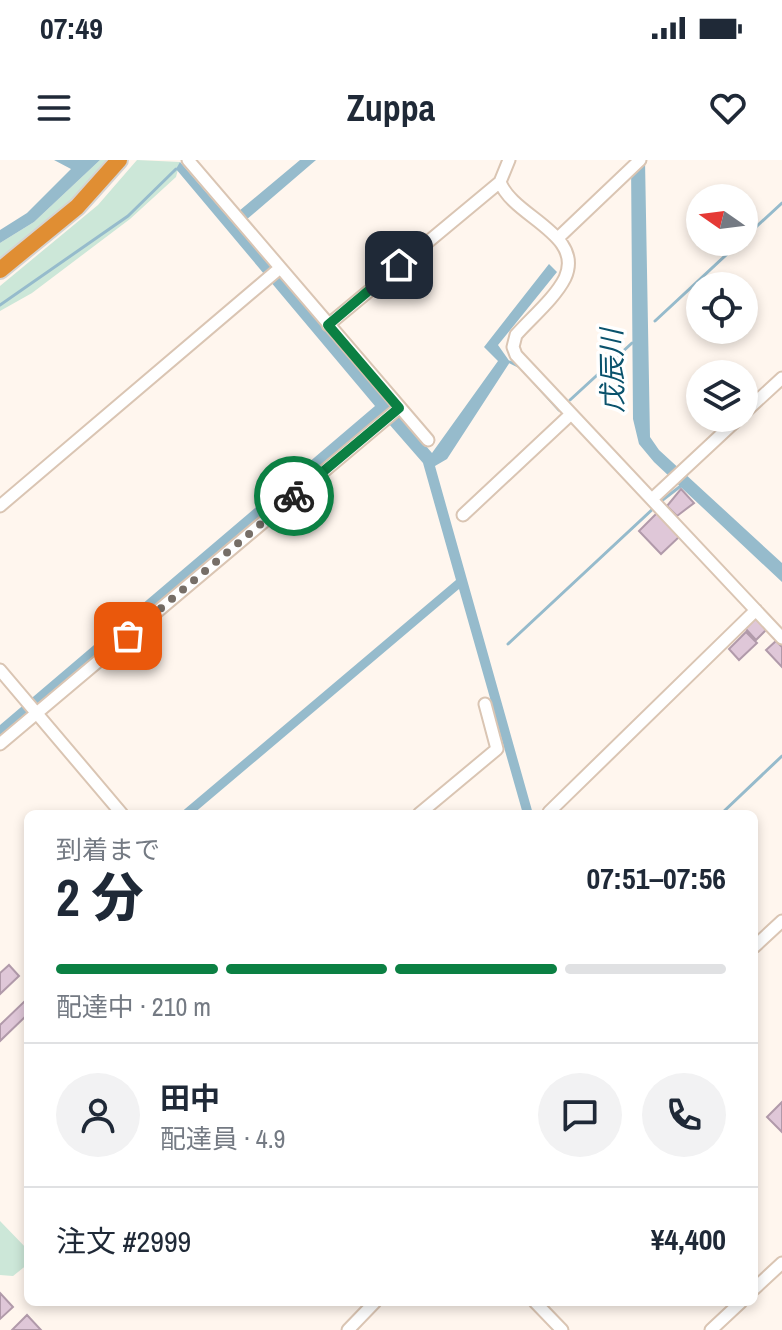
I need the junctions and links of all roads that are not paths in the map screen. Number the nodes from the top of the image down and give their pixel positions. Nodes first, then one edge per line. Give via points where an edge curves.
1 (119, 160) edge
2 (188, 160) edge
3 (509, 160) edge
4 (640, 160) edge
5 (500, 182) junction
6 (558, 238) junction
7 (280, 268) junction
8 (0, 270) edge
9 (328, 325) junction
10 (782, 378) edge
11 (758, 400) edge
12 (399, 408) junction
13 (571, 414) junction
14 (724, 432) edge
15 (428, 440) dead end
16 (656, 503) junction
17 (0, 506) edge
18 (463, 515) dead end
19 (756, 610) junction
20 (782, 638) edge
21 (0, 670) edge
22 (485, 704) dead end
23 (36, 713) junction
24 (0, 744) edge
25 (119, 810) edge
26 (424, 810) edge
27 (551, 810) edge
28 (782, 921) edge
29 (758, 943) edge
30 (782, 1263) edge
31 (758, 1285) edge
32 (371, 1306) edge
33 (539, 1306) edge
34 (737, 1306) edge
35 (348, 1330) edge
36 (562, 1330) edge
37 (711, 1330) edge

1 - 8 highway via 77,207
2 - 7 street
3 - 5 street
4 - 6 street
5 - 6 street via 514,205
5 - 9 street
6 - 13 street via 568,262 564,279 516,335 513,347
7 - 9 street
7 - 17 street
9 - 12 street
10 - 11 street
12 - 15 street
12 - 23 street
13 - 16 street
13 - 18 street
14 - 16 street via 669,483
16 - 19 street
19 - 20 street
19 - 27 street
21 - 23 street
22 - 26 street via 497,749
23 - 24 street
23 - 25 street
28 - 29 street
30 - 31 street
32 - 35 street
33 - 36 street
34 - 37 street

